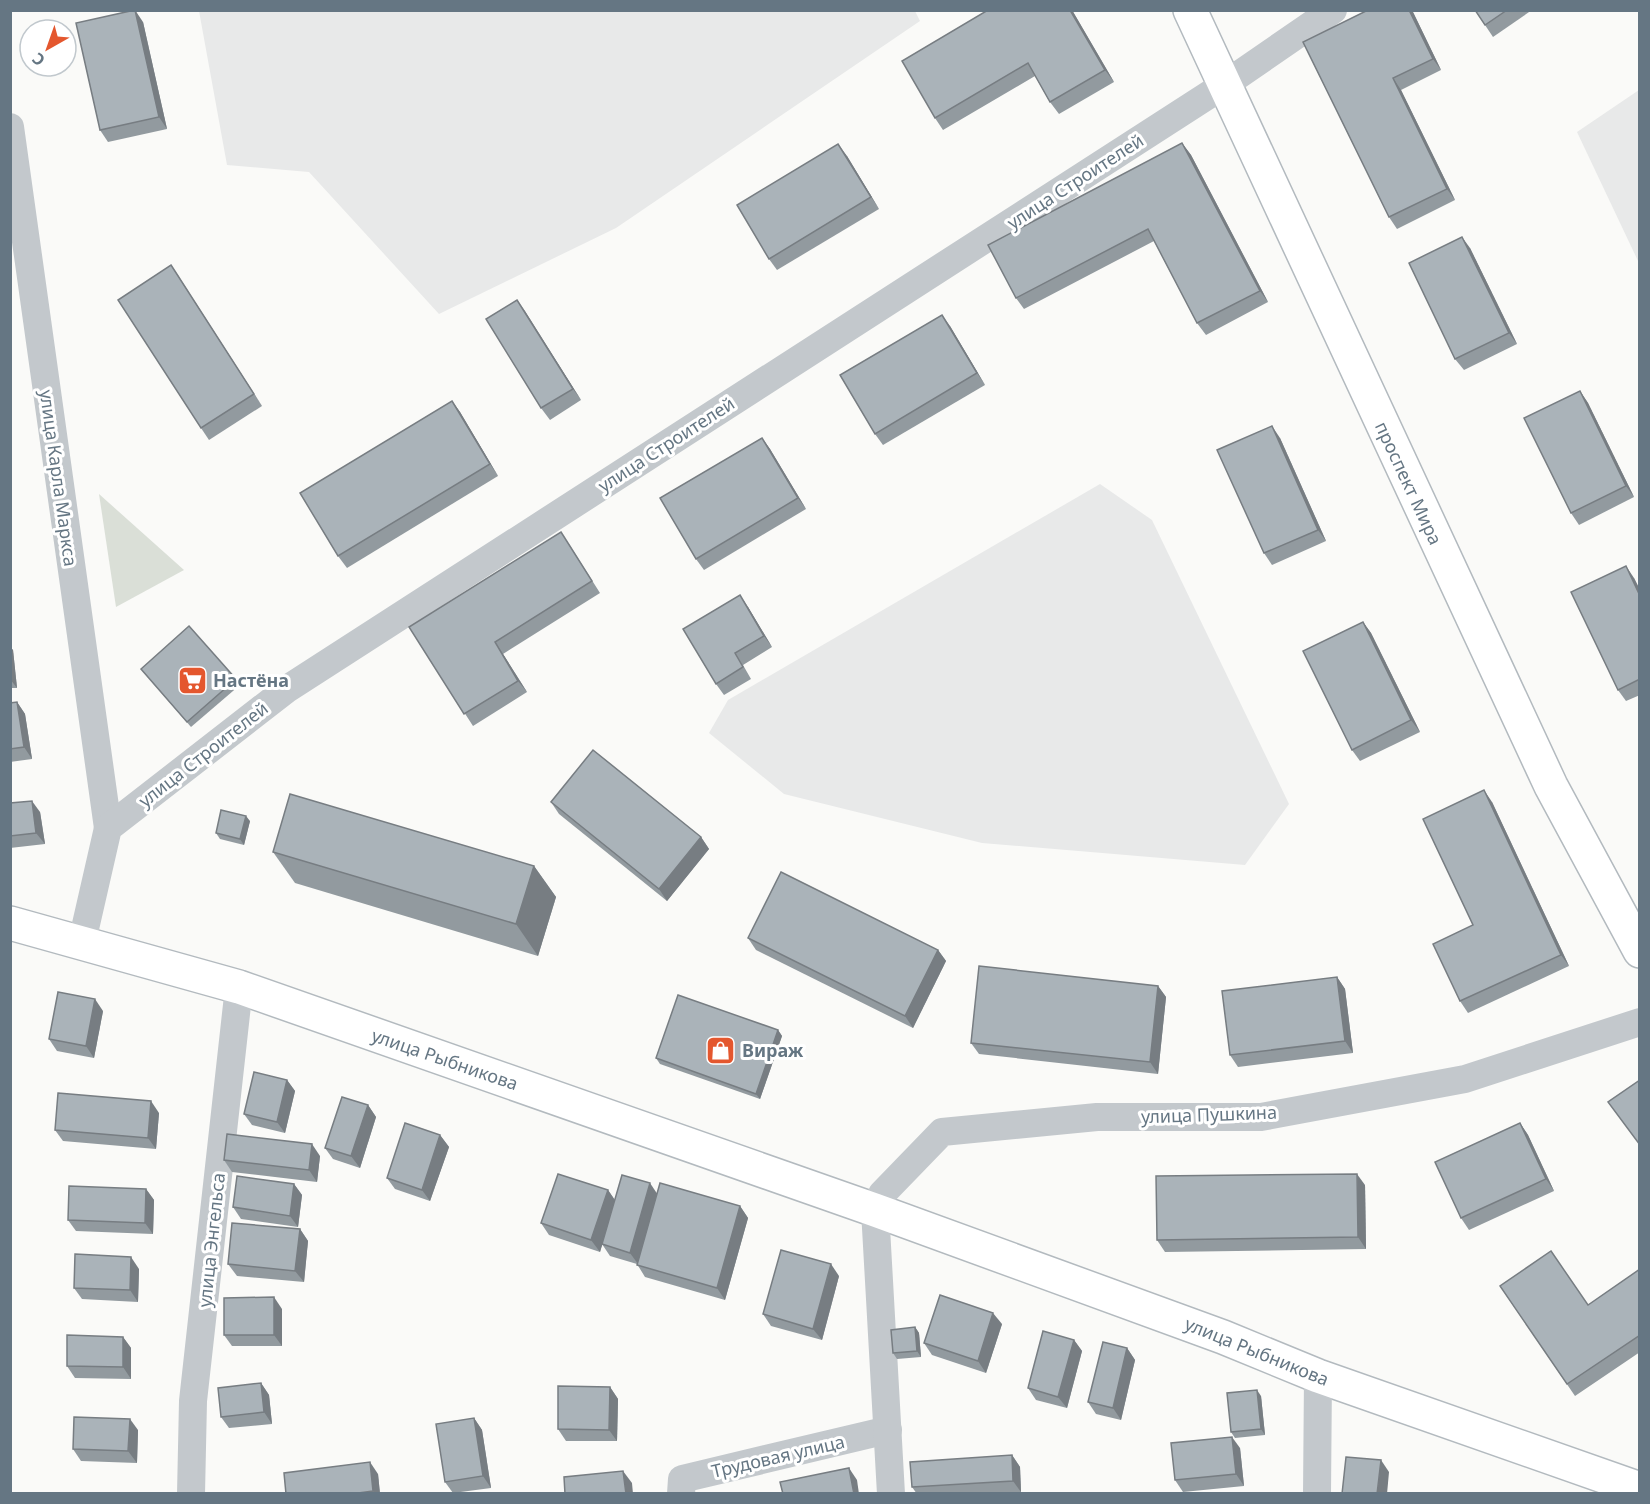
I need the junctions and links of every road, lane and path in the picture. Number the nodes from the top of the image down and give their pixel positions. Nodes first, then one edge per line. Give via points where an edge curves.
1 (1190, 10) edge
2 (1333, 10) edge
3 (1224, 85) junction
4 (10, 127) edge
5 (108, 828) junction
6 (10, 923) edge
7 (80, 942) junction
8 (1640, 951) edge
9 (239, 987) junction
10 (1640, 1022) edge
11 (875, 1210) junction
12 (1318, 1376) junction
13 (888, 1430) junction
14 (1640, 1489) edge
15 (191, 1494) edge
16 (681, 1494) edge
17 (891, 1494) edge
18 (1317, 1494) edge

1 - 3 street, проспект Мира
2 - 3 street, улица Строителей
3 - 5 street, улица Строителей via 286,689
3 - 8 street, проспект Мира via 1551,786
4 - 5 street, улица Карла Маркса
5 - 7 street
6 - 7 street, улица Рыбникова
7 - 9 street, улица Рыбникова
9 - 11 street, улица Рыбникова
9 - 15 street, улица Энгельса via 193,1401
10 - 11 street, улица Пушкина via 1465,1078 1261,1117 1097,1117 942,1132 882,1194
11 - 12 street, улица Рыбникова via 1223,1336
11 - 13 street
12 - 14 street, улица Рыбникова
12 - 18 street
13 - 16 street, Трудовая улица via 682,1479
13 - 17 street

